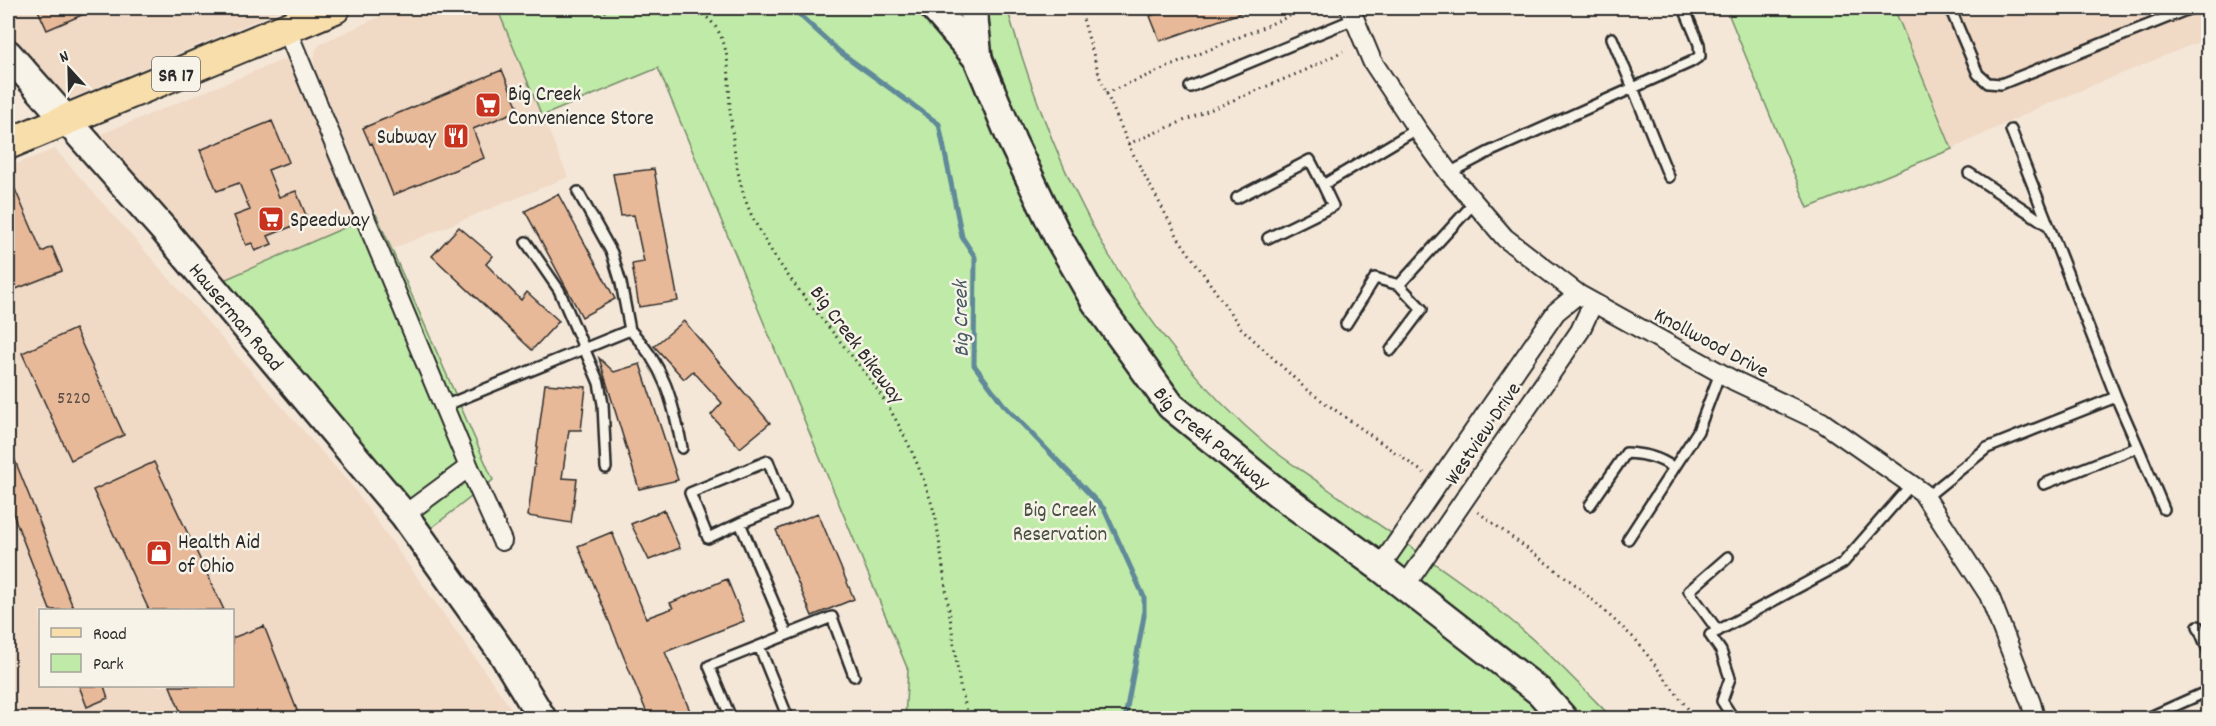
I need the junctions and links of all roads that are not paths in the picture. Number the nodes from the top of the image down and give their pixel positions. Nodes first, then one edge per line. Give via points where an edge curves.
1 (335, 8) edge
2 (934, 8) edge
3 (973, 8) edge
4 (1684, 8) edge
5 (1950, 8) edge
6 (2191, 8) edge
7 (1352, 13) edge
8 (286, 28) junction
9 (1612, 38) dead end
10 (8, 54) edge
11 (978, 59) junction
12 (1190, 87) dead end
13 (1633, 88) junction
14 (66, 120) junction
15 (1417, 129) junction
16 (2011, 130) dead end
17 (8, 144) edge
18 (1449, 173) junction
19 (1969, 173) dead end
20 (1669, 177) dead end
21 (1323, 185) junction
22 (578, 192) dead end
23 (1237, 198) dead end
24 (1474, 203) junction
25 (2049, 226) junction
26 (1268, 238) dead end
27 (526, 242) dead end
28 (1399, 285) junction
29 (1585, 298) junction
30 (1346, 324) dead end
31 (630, 330) junction
32 (585, 348) junction
33 (1391, 350) dead end
34 (1720, 373) junction
35 (1508, 382) junction
36 (2116, 397) junction
37 (1533, 398) junction
38 (444, 406) junction
39 (682, 447) dead end
40 (2138, 447) junction
41 (469, 467) junction
42 (606, 468) dead end
43 (1449, 468) junction
44 (1674, 468) junction
45 (1475, 483) junction
46 (2044, 484) dead end
47 (1911, 485) junction
48 (1925, 498) junction
49 (1590, 505) dead end
50 (2164, 509) dead end
51 (404, 516) junction
52 (740, 523) junction
53 (1628, 539) dead end
54 (502, 542) dead end
55 (1728, 557) dead end
56 (1380, 567) junction
57 (1405, 586) junction
58 (2199, 626) dead end
59 (1718, 631) junction
60 (787, 634) junction
61 (759, 646) junction
62 (2208, 650) edge
63 (854, 676) dead end
64 (2208, 691) edge
65 (2150, 717) dead end
66 (542, 718) edge
67 (731, 718) edge
68 (788, 718) edge
69 (1563, 718) edge
70 (1733, 718) edge
71 (2035, 718) edge

1 - 8 main road, SR 17
2 - 11 street, Big Creek Parkway
3 - 11 street, Big Creek Parkway
4 - 13 lane via 1700,56
5 - 6 lane via 1978,74 1988,83 2001,84
7 - 12 lane
7 - 15 street, Knollwood Drive via 1372,61
8 - 14 main road, SR 17
8 - 38 street
9 - 13 lane
10 - 14 street, Hauserman Road
11 - 56 street, Big Creek Parkway via 1058,237 1095,301 1171,406 1278,493
13 - 18 lane
13 - 20 lane
14 - 17 main road, SR 17
14 - 51 street, Hauserman Road
15 - 18 street, Knollwood Drive
15 - 21 lane
16 - 25 lane
18 - 24 street, Knollwood Drive
19 - 25 lane
21 - 23 lane via 1310,160
21 - 26 lane via 1333,206
22 - 31 lane via 612,253
24 - 28 lane
24 - 29 street, Knollwood Drive via 1506,238
25 - 36 lane
27 - 32 lane via 559,290
28 - 30 lane via 1375,278
28 - 33 lane via 1422,309
29 - 34 street, Knollwood Drive
29 - 35 street, Westview Drive via 1556,312
29 - 37 street, Westview Drive via 1580,331
31 - 32 lane
31 - 39 lane via 669,388
32 - 38 lane
32 - 42 lane via 603,404
34 - 44 lane via 1698,430
34 - 47 street, Knollwood Drive via 1822,422
35 - 37 street
35 - 43 street, Westview Drive
36 - 40 lane
36 - 48 lane via 1987,448
37 - 45 street, Westview Drive
38 - 41 street
40 - 46 lane
40 - 50 lane
41 - 51 street
41 - 54 street
43 - 45 street
43 - 56 street, Westview Drive
44 - 49 lane via 1644,454 1626,453
44 - 53 lane
45 - 57 street, Westview Drive
47 - 48 street, Knollwood Drive
47 - 59 lane via 1842,563
48 - 71 street, Knollwood Drive via 1989,595
51 - 66 street, Hauserman Road via 502,654
52 - 52 lane via 708,538 690,493 768,461 785,505
52 - 60 lane
55 - 59 lane via 1689,591
56 - 57 street, Big Creek Parkway
57 - 69 street, Big Creek Parkway via 1540,692
58 - 62 lane
59 - 70 lane via 1710,635 1721,651 1730,678 1722,701
60 - 61 lane
60 - 63 lane via 832,617
61 - 67 lane via 709,666
61 - 68 lane
64 - 65 lane

